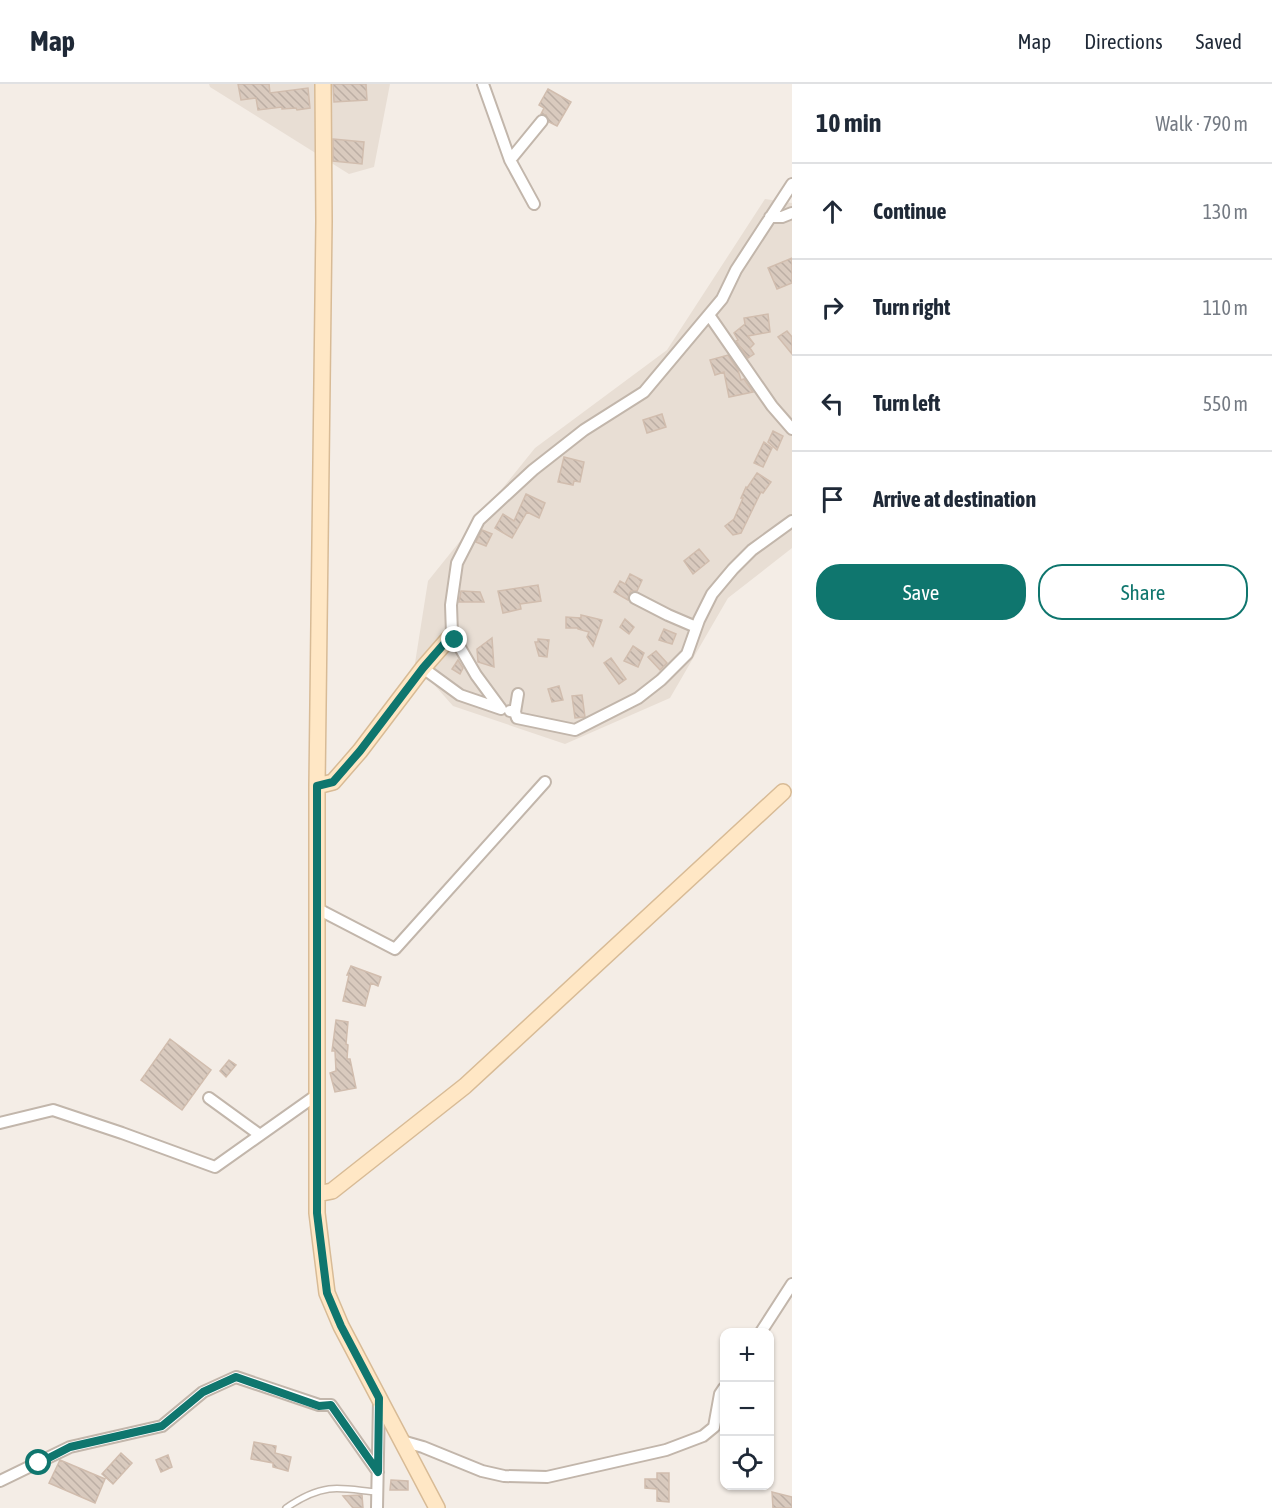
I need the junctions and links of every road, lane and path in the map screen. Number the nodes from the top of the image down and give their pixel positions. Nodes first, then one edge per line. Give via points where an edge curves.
1 (323, 84) edge
2 (483, 84) edge
3 (542, 121) dead end
4 (510, 160) junction
5 (792, 184) edge
6 (534, 204) dead end
7 (792, 213) edge
8 (770, 217) junction
9 (709, 315) junction
10 (792, 429) edge
11 (792, 521) edge
12 (635, 598) dead end
13 (696, 627) junction
14 (450, 637) junction
15 (423, 668) junction
16 (518, 694) dead end
17 (501, 709) junction
18 (515, 712) junction
19 (544, 782) dead end
20 (317, 786) junction
21 (783, 792) dead end
22 (316, 908) junction
23 (318, 1094) junction
24 (209, 1098) dead end
25 (0, 1123) edge
26 (260, 1135) junction
27 (317, 1194) junction
28 (792, 1284) edge
29 (764, 1328) edge
30 (720, 1394) edge
31 (379, 1398) junction
32 (402, 1441) junction
33 (378, 1472) junction
34 (0, 1481) edge
35 (377, 1492) junction
36 (286, 1508) edge
37 (377, 1508) edge
38 (437, 1508) edge

1 - 20 street
2 - 4 street
3 - 4 street
4 - 6 street
5 - 8 street
7 - 8 street
8 - 9 street
9 - 10 street
9 - 14 street via 644,392 584,430 479,520 457,563
11 - 13 street via 733,569 712,594
12 - 13 street
13 - 18 street via 687,654 661,680 638,698 575,730 517,718
14 - 15 street
14 - 17 street
15 - 17 street via 460,695
15 - 20 street via 333,782
16 - 18 street
17 - 18 street
19 - 22 street via 395,949
20 - 22 street
21 - 27 street via 465,1086 332,1191
22 - 23 street
23 - 26 street
23 - 27 street
24 - 26 street
25 - 26 street via 53,1110 215,1167
27 - 31 street via 327,1293
28 - 29 street
30 - 32 street via 714,1427 703,1436 666,1450 547,1477 482,1471
31 - 32 street
31 - 33 street
32 - 38 street
33 - 34 street via 331,1405 319,1406 236,1377 203,1392 162,1426 70,1447
33 - 35 street
35 - 36 lane via 331,1489
35 - 37 street

